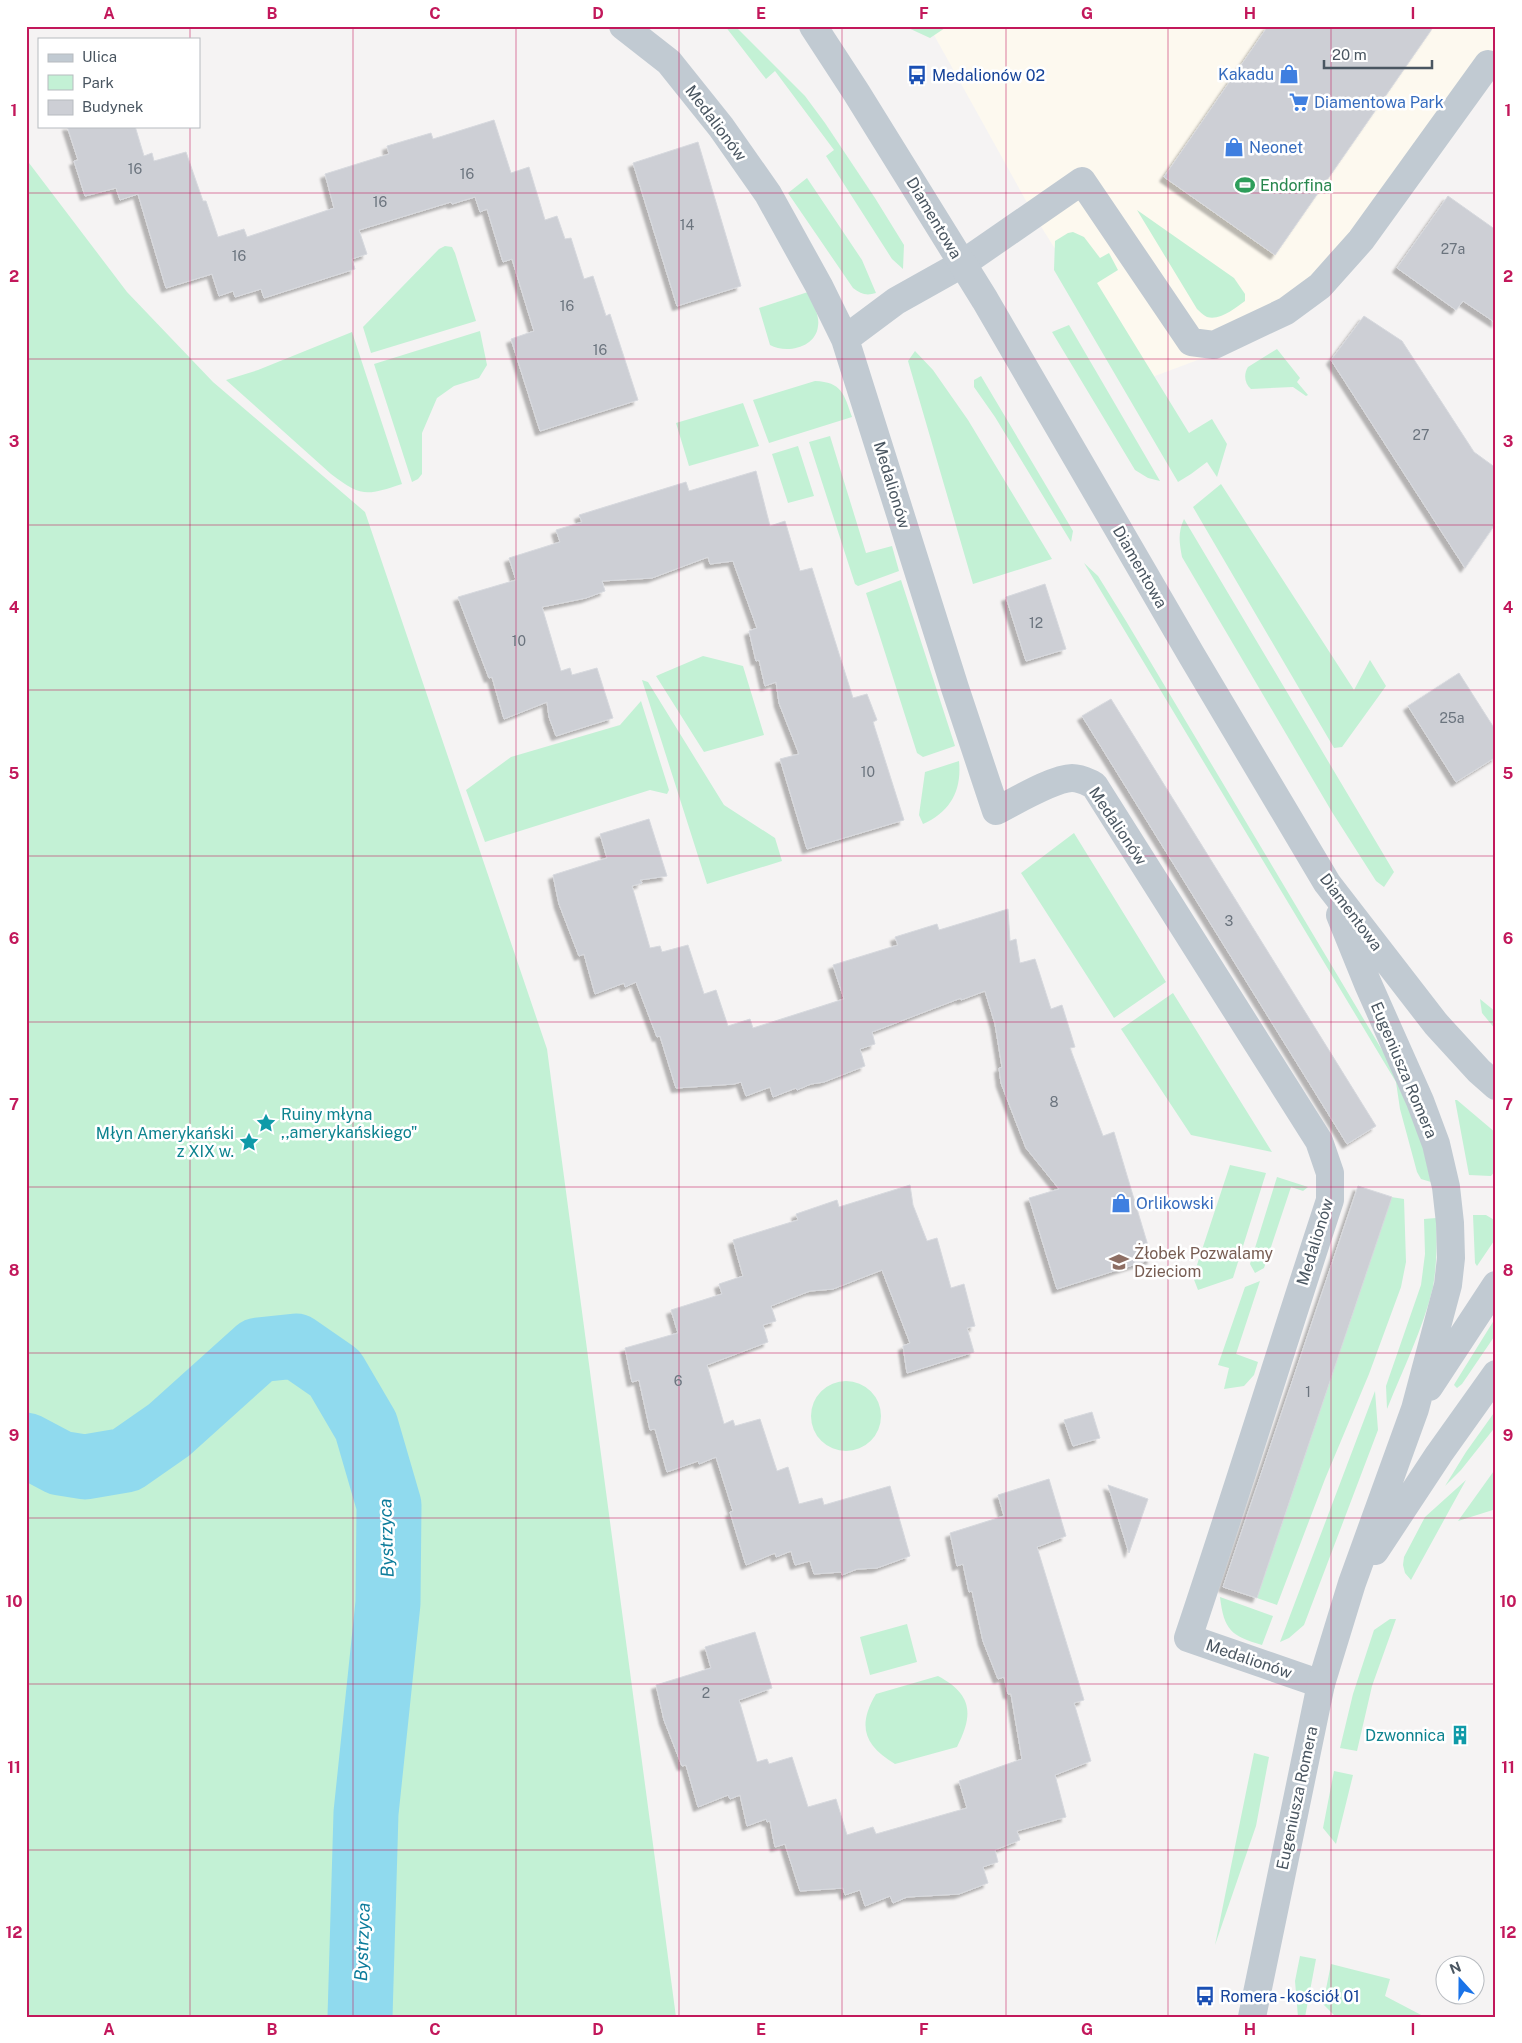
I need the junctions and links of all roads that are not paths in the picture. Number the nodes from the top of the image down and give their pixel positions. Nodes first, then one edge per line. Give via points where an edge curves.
1 (623, 26) edge
2 (813, 26) edge
3 (1488, 64) dead end
4 (962, 264) junction
5 (845, 339) junction
6 (1327, 883) junction
7 (1496, 1086) edge
8 (1496, 1284) edge
9 (1496, 1374) edge
10 (1415, 1409) junction
11 (1352, 1583) junction
12 (1321, 1684) junction
13 (1252, 2017) edge

1 - 5 street, Medalionów via 669,62 721,127 768,194
2 - 4 street, Diamentowa
3 - 4 street via 1361,240 1320,286 1286,310 1214,345 1191,342 1082,181
4 - 5 street via 896,301
4 - 6 street, Diamentowa
5 - 12 street, Medalionów via 996,811 1070,778 1082,779 1094,786 1319,1141 1330,1173 1330,1200 1188,1638
6 - 7 street, Diamentowa via 1436,1024
6 - 10 street, Eugeniusza Romera via 1420,1101 1436,1144 1446,1187 1451,1258 1448,1285
8 - 10 street, Eugeniusza Romera
9 - 11 street, Eugeniusza Romera
10 - 11 street, Eugeniusza Romera
11 - 12 street, Eugeniusza Romera
12 - 13 street, Eugeniusza Romera

